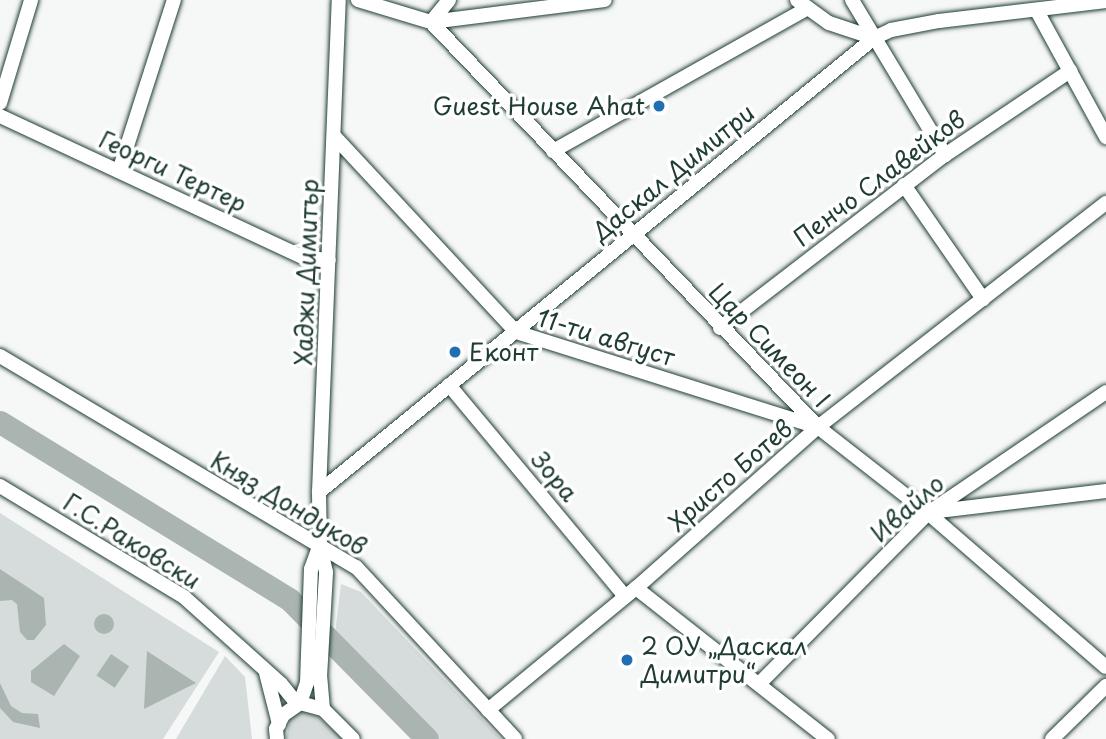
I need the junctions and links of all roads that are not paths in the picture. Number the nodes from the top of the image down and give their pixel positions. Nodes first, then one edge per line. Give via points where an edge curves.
1 (31, 0) edge
2 (174, 0) edge
3 (340, 0) edge
4 (358, 0) edge
5 (449, 0) edge
6 (605, 0) edge
7 (852, 0) edge
8 (1106, 1) edge
9 (802, 4) edge
10 (1037, 10) junction
11 (431, 22) junction
12 (874, 38) junction
13 (1070, 71) junction
14 (0, 103) edge
15 (0, 116) edge
16 (334, 136) junction
17 (1106, 137) edge
18 (553, 151) junction
19 (945, 155) junction
20 (119, 171) junction
21 (904, 185) junction
22 (1106, 203) edge
23 (632, 234) junction
24 (329, 260) junction
25 (983, 299) junction
26 (720, 328) junction
27 (516, 332) junction
28 (0, 356) edge
29 (449, 385) junction
30 (1106, 393) edge
31 (818, 427) junction
32 (0, 486) edge
33 (1106, 491) edge
34 (319, 492) junction
35 (928, 513) junction
36 (320, 546) junction
37 (631, 592) junction
38 (1106, 667) edge
39 (266, 672) junction
40 (313, 675) junction
41 (281, 684) junction
42 (759, 684) junction
43 (1106, 686) edge
44 (298, 704) junction
45 (323, 709) junction
46 (488, 710) junction
47 (278, 732) edge
48 (353, 737) edge
49 (515, 739) edge
50 (828, 739) edge
51 (1052, 739) edge

1 - 14 street
2 - 20 street
3 - 16 street, Хаджи Димитър
4 - 11 street
5 - 11 street
6 - 11 street
7 - 12 street
8 - 10 street, Даскал Димитри
9 - 12 street via 829,23
9 - 18 street
10 - 12 street, Даскал Димитри via 939,21
10 - 13 street
11 - 18 street, Цар Симеон I
12 - 19 street
12 - 23 street, Даскал Димитри
13 - 17 street
13 - 19 street, Пенчо Славейков
15 - 20 street, Георги Тертер
16 - 24 street, Хаджи Димитър
16 - 27 street, 11-ти август
18 - 23 street, Цар Симеон I
19 - 21 street, Пенчо Славейков
20 - 24 street, Георги Тертер via 303,257
21 - 25 street
21 - 26 street, Пенчо Славейков
22 - 25 street, Христо Ботев
23 - 26 street, Цар Симеон I
23 - 27 street, Даскал Димитри
24 - 34 street, Хаджи Димитър
25 - 31 street, Христо Ботев
26 - 31 street, Цар Симеон I
27 - 29 street, Даскал Димитри
27 - 31 street, 11-ти август
28 - 36 street, Княз Дондуков
29 - 34 street, Даскал Димитри
29 - 37 street, Зора
30 - 35 street, Ивайло
31 - 35 street, Цар Симеон I
31 - 37 street, Христо Ботев
32 - 39 street, Г.С.Раковски via 184,597
33 - 35 street
34 - 36 street, Хаджи Димитър
35 - 38 street, Цар Симеон I
35 - 42 street, Ивайло
36 - 40 street, Хаджи Димитър
36 - 46 street, Княз Дондуков via 356,567
37 - 42 street, Зора
37 - 46 street, Христо Ботев
39 - 41 street, Г.С.Раковски
39 - 47 street
40 - 41 street
40 - 44 street
40 - 45 street
41 - 44 street, Г.С.Раковски
42 - 50 street, Зора
43 - 51 street
44 - 45 street
44 - 47 street via 283,715
45 - 48 street
46 - 49 street, Княз Дондуков

